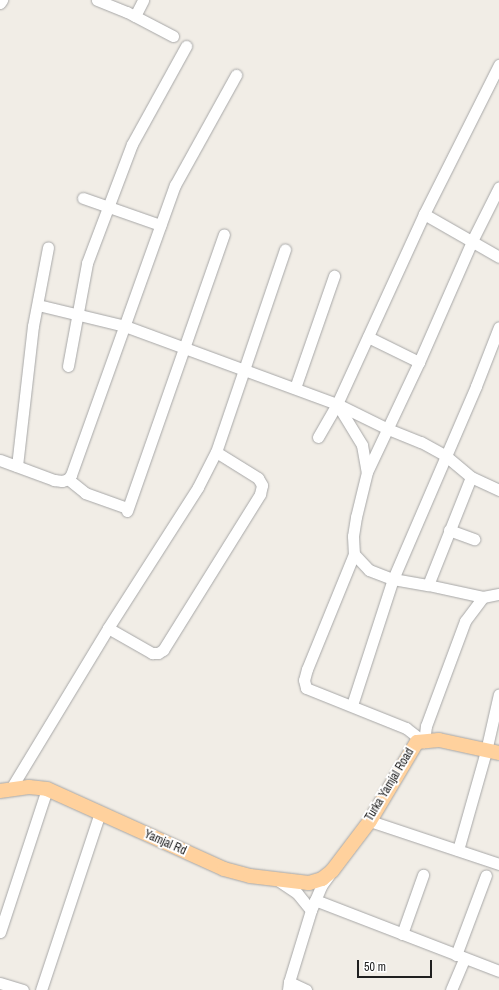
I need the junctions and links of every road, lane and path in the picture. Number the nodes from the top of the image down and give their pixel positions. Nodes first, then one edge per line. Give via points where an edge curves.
1 (2, 0) edge
2 (97, 0) edge
3 (142, 0) edge
4 (0, 3) edge
5 (136, 16) junction
6 (173, 36) dead end
7 (186, 46) dead end
8 (499, 65) edge
9 (236, 75) dead end
10 (495, 83) edge
11 (499, 187) edge
12 (83, 198) dead end
13 (108, 207) junction
14 (424, 214) junction
15 (160, 226) junction
16 (224, 234) dead end
17 (472, 241) junction
18 (48, 247) dead end
19 (285, 249) dead end
20 (499, 257) edge
21 (334, 276) dead end
22 (38, 305) junction
23 (76, 314) junction
24 (125, 326) junction
25 (499, 327) edge
26 (368, 337) junction
27 (184, 348) junction
28 (419, 362) junction
29 (68, 366) dead end
30 (244, 370) junction
31 (295, 388) junction
32 (337, 404) junction
33 (388, 429) junction
34 (318, 437) dead end
35 (216, 452) junction
36 (446, 456) junction
37 (0, 460) edge
38 (17, 466) junction
39 (367, 472) junction
40 (471, 477) junction
41 (68, 479) junction
42 (498, 486) edge
43 (449, 530) junction
44 (474, 539) dead end
45 (354, 554) junction
46 (393, 579) junction
47 (428, 584) junction
48 (499, 594) edge
49 (483, 597) junction
50 (108, 628) junction
51 (499, 694) edge
52 (352, 705) junction
53 (424, 742) junction
54 (493, 752) edge
55 (47, 789) junction
56 (5, 790) edge
57 (100, 813) junction
58 (370, 821) junction
59 (458, 850) junction
60 (499, 864) edge
61 (332, 871) junction
62 (423, 875) dead end
63 (486, 875) dead end
64 (279, 881) junction
65 (313, 905) junction
66 (0, 932) edge
67 (402, 934) junction
68 (460, 957) junction
69 (499, 971) edge
70 (0, 983) edge
71 (289, 986) edge
72 (23, 990) edge
73 (41, 990) edge
74 (306, 990) edge
75 (451, 990) edge

1 - 4 street
2 - 5 street
3 - 5 street
5 - 6 street
7 - 13 street via 132,144
8 - 10 street
9 - 15 street via 175,185
10 - 14 street
11 - 17 street
12 - 13 street
13 - 15 street
13 - 23 street via 87,263
14 - 17 street
14 - 26 street
15 - 24 street
16 - 27 street
17 - 20 street
17 - 28 street
18 - 22 street
19 - 30 street
21 - 31 street
22 - 23 street
22 - 38 street via 33,326
23 - 24 street
23 - 29 street
24 - 27 street
24 - 41 street
25 - 36 street
26 - 28 street
26 - 32 street
27 - 30 street
27 - 41 street via 127,509 85,493
28 - 33 street
30 - 31 street
30 - 35 street
31 - 32 street
32 - 33 street
32 - 34 street
32 - 39 street via 362,445
33 - 36 street via 421,442
33 - 39 street
35 - 50 street via 198,486
35 - 50 street via 258,478 262,485 260,494 163,650 152,653
36 - 40 street
36 - 46 street
37 - 38 street
38 - 41 street via 54,480
39 - 45 street via 356,517
40 - 42 street
40 - 43 street
43 - 44 street
43 - 47 street
45 - 46 street via 369,570
45 - 52 street via 304,680 306,688
46 - 47 street
46 - 52 street
47 - 49 street
48 - 49 street
49 - 53 street, Turka Yamjal Road via 465,621 426,726
50 - 56 street
51 - 54 street
52 - 53 street via 406,728
53 - 54 main road via 439,740
53 - 58 main road, Turka Yamjal Road via 417,742 413,747
54 - 59 street
55 - 56 main road, Yamjal Rd via 29,787
55 - 57 main road, Yamjal Rd
55 - 66 street
57 - 64 main road, Yamjal Rd via 237,874
57 - 73 street
58 - 59 street
58 - 61 main road, Turka Yamjal Road
59 - 60 street
61 - 64 main road, Yamjal Rd via 322,879 308,883
61 - 65 street, Turka Yamjal Road via 321,886
62 - 67 street
63 - 68 street
64 - 65 street
65 - 67 street
65 - 71 street, Turka Yamjal Road
67 - 68 street
68 - 69 street
68 - 75 street
70 - 72 street
71 - 74 street

